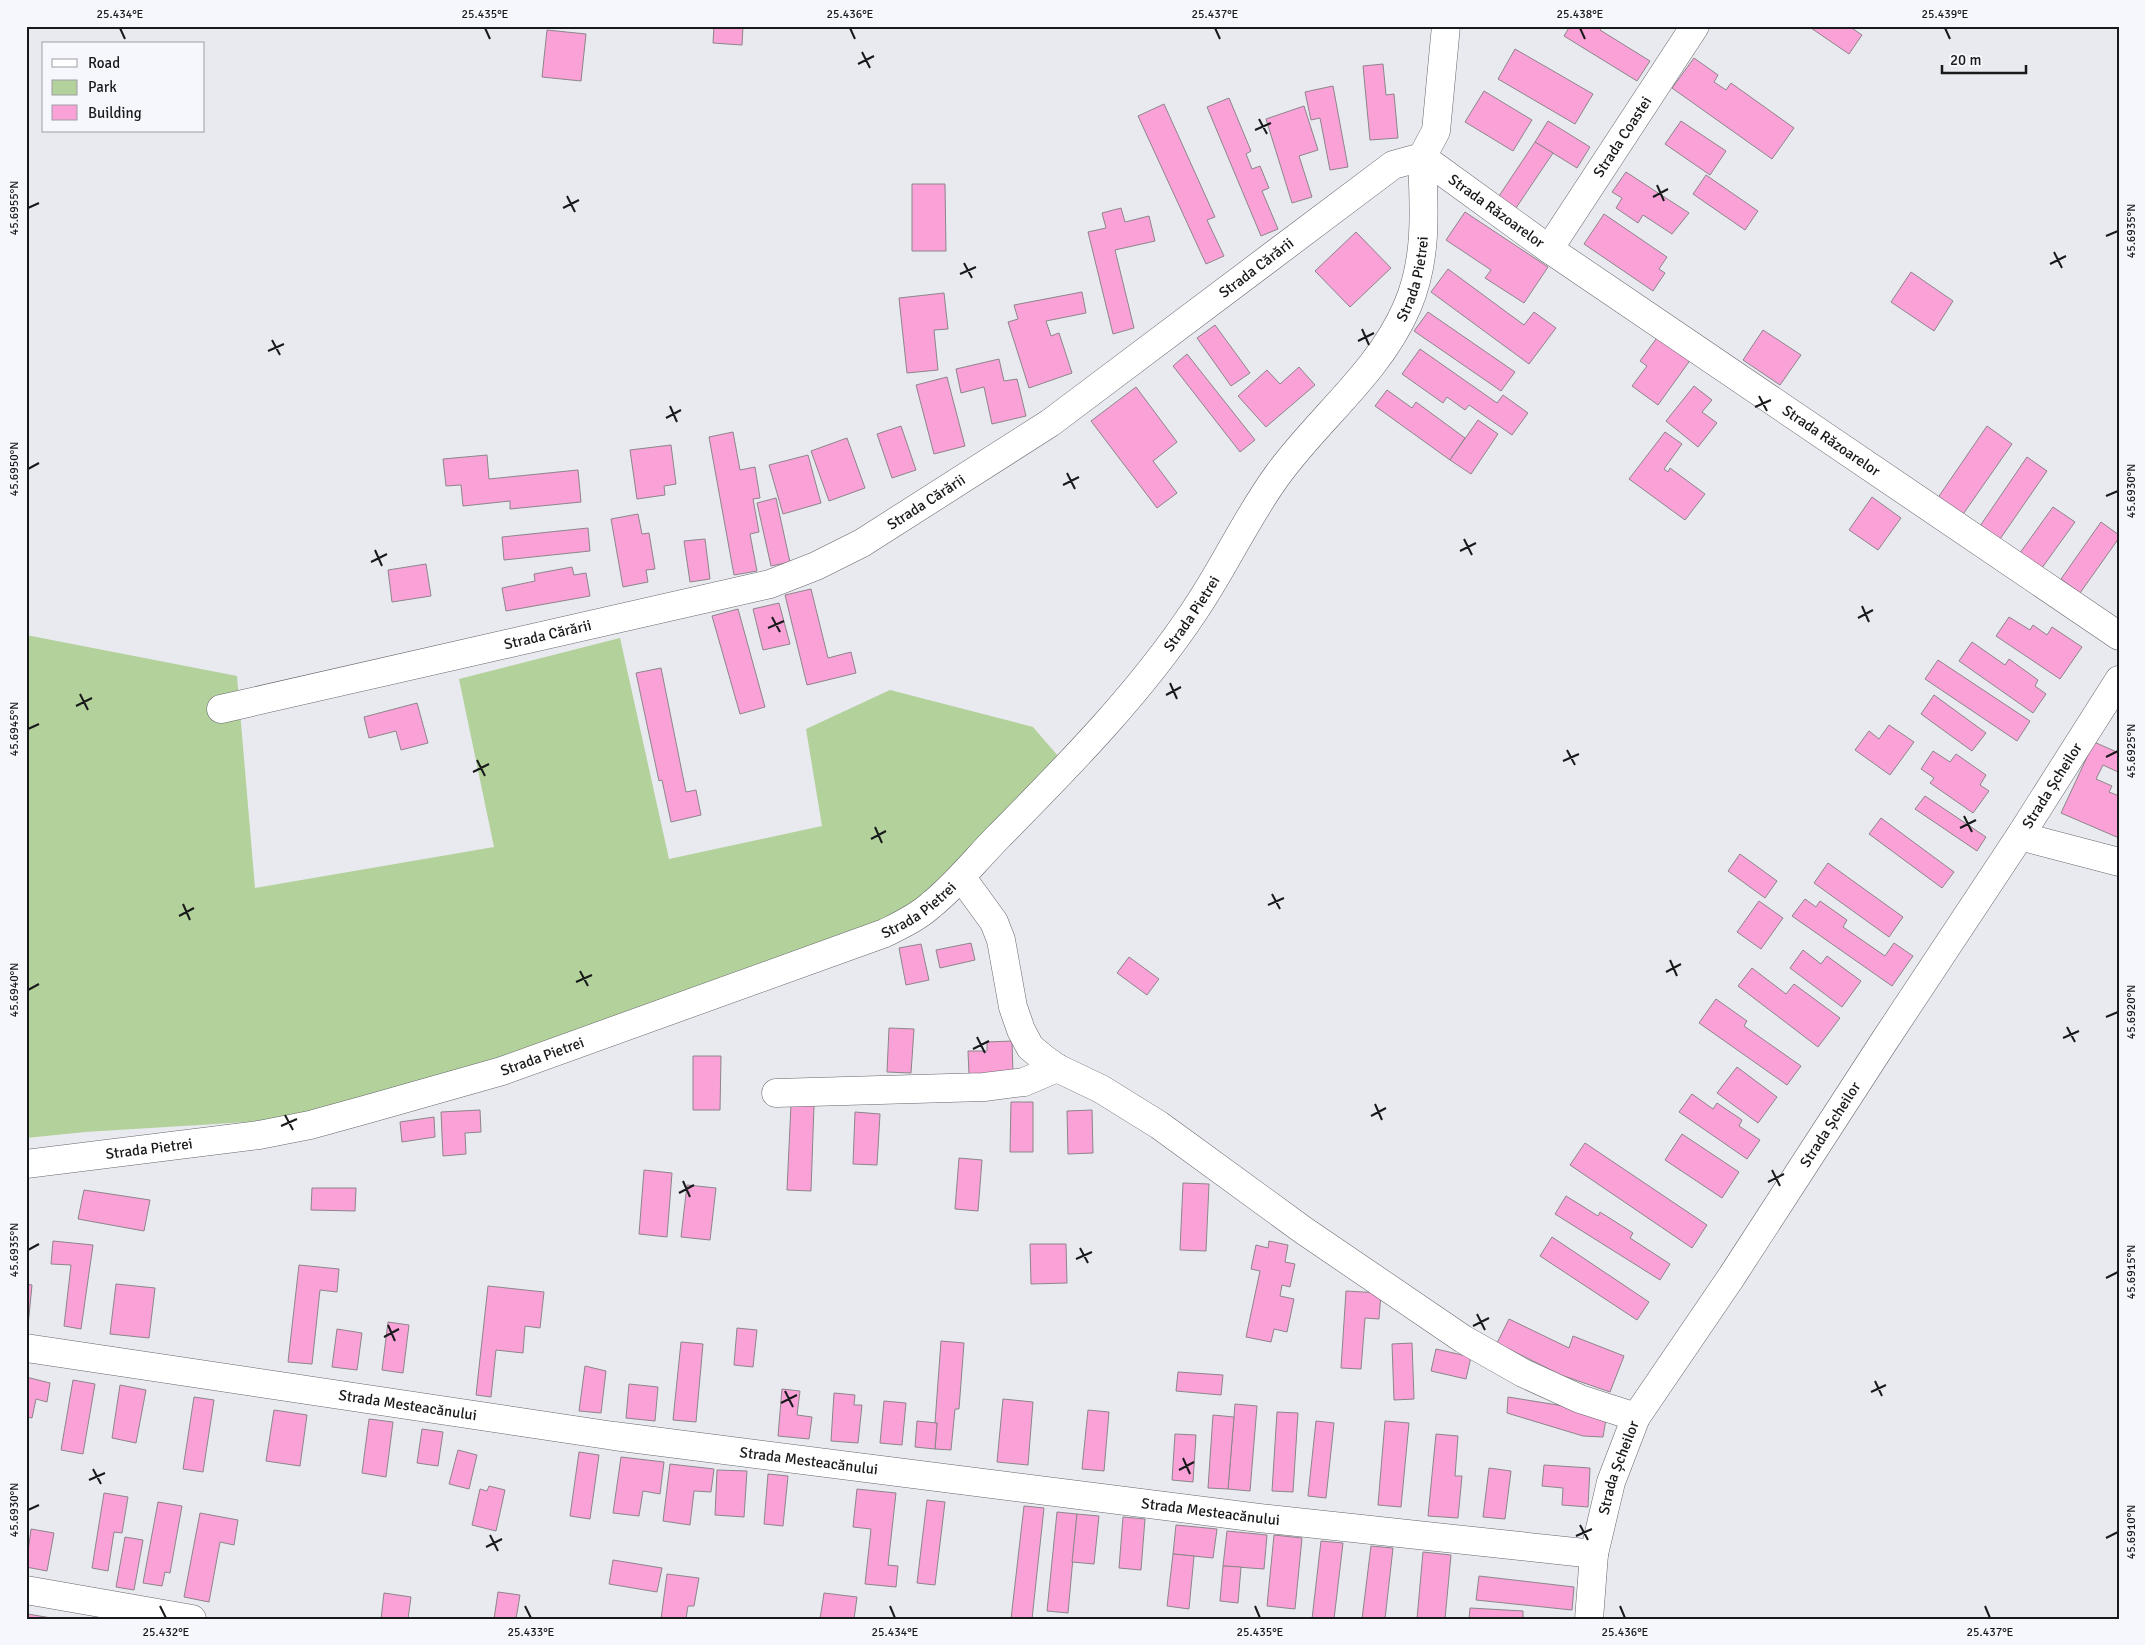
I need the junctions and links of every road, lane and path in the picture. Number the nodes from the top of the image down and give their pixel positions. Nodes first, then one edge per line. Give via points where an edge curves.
1 (1446, 26) edge
2 (1695, 26) edge
3 (1422, 157) junction
4 (1549, 249) junction
5 (2119, 636) edge
6 (2119, 680) edge
7 (221, 709) dead end
8 (2020, 836) junction
9 (2119, 862) edge
10 (962, 878) junction
11 (1057, 1068) junction
12 (776, 1093) dead end
13 (26, 1164) edge
14 (26, 1348) edge
15 (1636, 1417) junction
16 (1594, 1554) junction
17 (26, 1590) edge
18 (192, 1619) edge
19 (1589, 1619) edge

1 - 3 street via 1436,131
2 - 4 street, Strada Coastei
3 - 4 street, Strada Răzoarelor
3 - 7 street, Strada Cărării via 1393,165 1050,423 862,543 816,566 770,584
3 - 10 street, Strada Pietrei via 1425,218 1422,254 1408,306 1390,341 1358,383 1280,471 1252,512 1196,609 1167,650 1048,787
4 - 5 street, Strada Răzoarelor
6 - 8 street, Strada Șcheilor
8 - 9 street
8 - 15 street, Strada Șcheilor
10 - 11 street via 984,906 1001,940 1013,1007 1021,1030 1030,1047
10 - 13 street, Strada Pietrei via 911,920 885,933 502,1071 310,1125 259,1135
11 - 12 street via 1024,1082 984,1087
11 - 15 street via 1101,1089 1159,1125 1303,1230 1463,1339 1523,1373 1580,1399
14 - 16 street, Strada Mesteacănului via 614,1436 1250,1516
15 - 16 street, Strada Șcheilor via 1611,1482
16 - 19 street, Strada Șcheilor
17 - 18 street

